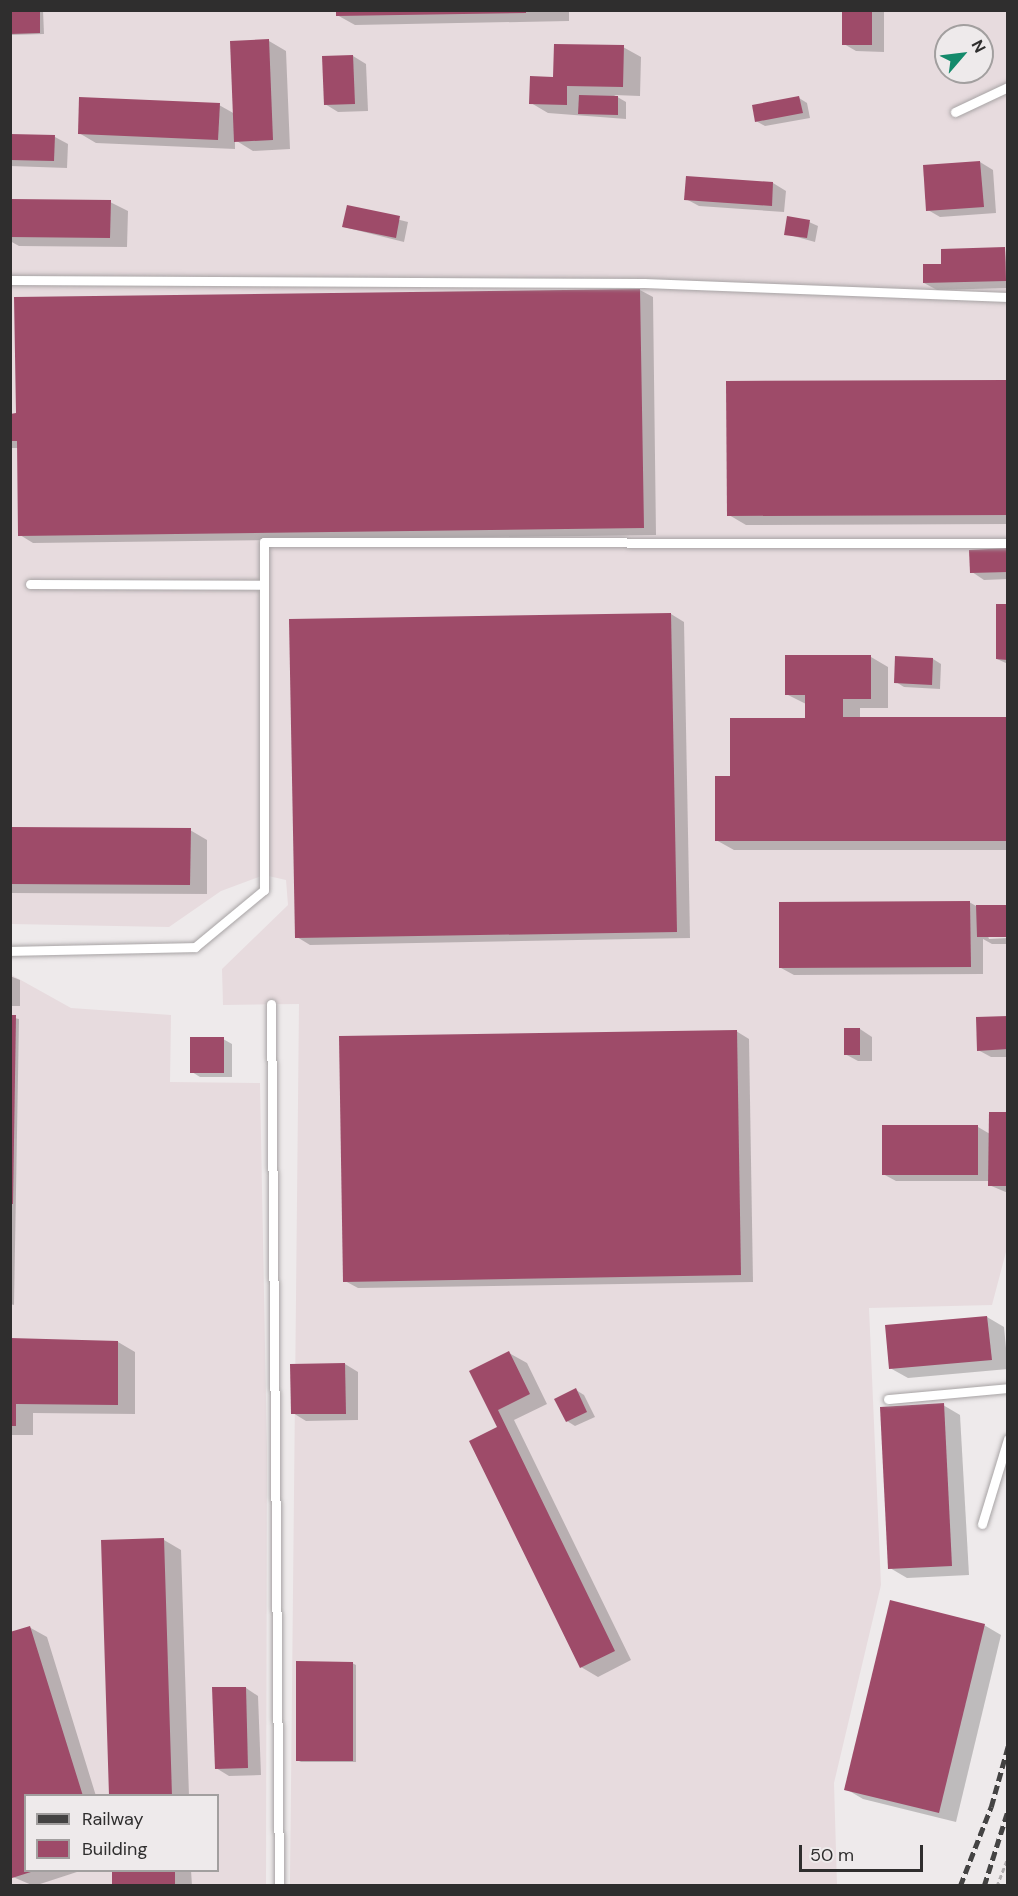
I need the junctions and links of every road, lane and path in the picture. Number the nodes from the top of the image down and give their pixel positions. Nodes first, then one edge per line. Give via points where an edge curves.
1 (1008, 87) edge
2 (955, 112) dead end
3 (10, 280) edge
4 (1008, 297) edge
5 (1008, 543) edge
6 (30, 584) dead end
7 (264, 585) junction
8 (10, 951) edge
9 (271, 1004) dead end
10 (1008, 1388) edge
11 (888, 1399) dead end
12 (1008, 1439) edge
13 (982, 1524) dead end
14 (1008, 1857) edge
15 (279, 1886) edge
16 (997, 1886) edge

1 - 2 lane
3 - 4 lane via 644,283
5 - 7 lane via 264,542
6 - 7 lane
7 - 8 lane via 264,890 195,947
9 - 15 lane
10 - 11 lane
12 - 13 lane
14 - 16 path

